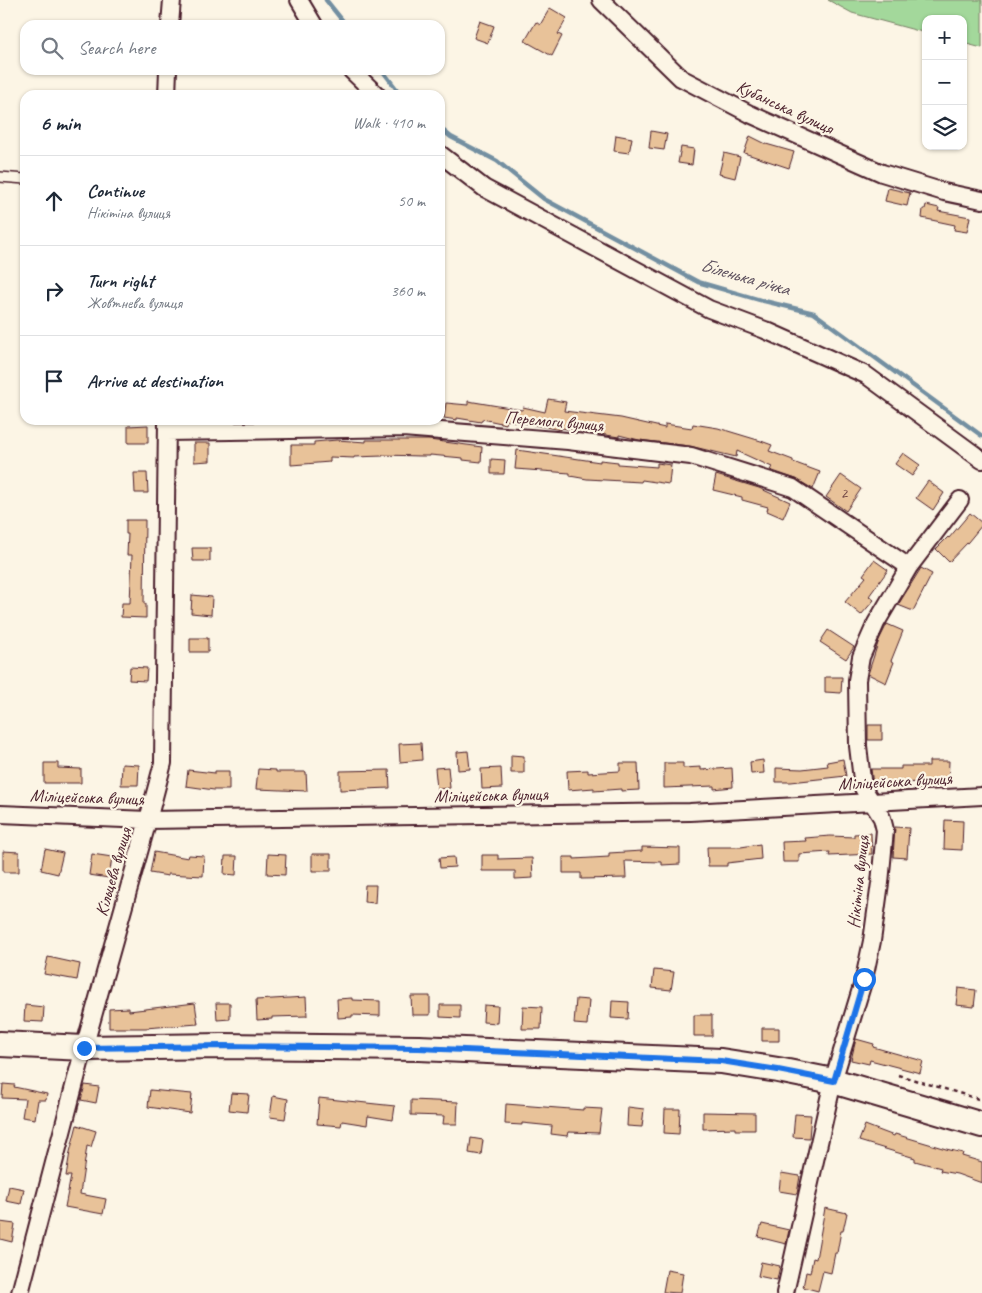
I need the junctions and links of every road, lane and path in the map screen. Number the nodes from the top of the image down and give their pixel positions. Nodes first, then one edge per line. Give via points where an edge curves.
1 (172, 0) edge
2 (299, 0) edge
3 (600, 0) edge
4 (170, 20) edge
5 (311, 20) edge
6 (168, 75) edge
7 (356, 75) edge
8 (167, 90) edge
9 (372, 90) edge
10 (445, 158) edge
11 (0, 176) edge
12 (20, 178) edge
13 (982, 200) edge
14 (167, 426) edge
15 (982, 460) edge
16 (960, 500) dead end
17 (909, 566) junction
18 (982, 796) edge
19 (872, 803) junction
20 (0, 814) edge
21 (148, 820) junction
22 (0, 1044) edge
23 (84, 1048) junction
24 (898, 1075) dead end
25 (834, 1081) junction
26 (982, 1100) edge
27 (982, 1125) edge
28 (20, 1293) edge
29 (785, 1293) edge

1 - 4 street
2 - 5 street
3 - 13 street, Кубанська вулиця via 681,78 750,114 882,173
6 - 8 street
7 - 9 street
10 - 15 street via 484,188 710,309 866,375
11 - 12 lane
14 - 17 street, Перемоги вулиця via 403,428 691,456 793,488
14 - 21 street, Кільцева вулиця via 163,763
16 - 17 street, Нікітіна вулиця
17 - 19 street, Нікітіна вулиця via 876,623 861,658 857,680 858,746 863,788
18 - 19 street, Міліцейська вулиця
19 - 21 street, Міліцейська вулиця via 690,812
19 - 25 street, Нікітіна вулиця via 882,818 885,830 880,883 864,979
20 - 21 street, Міліцейська вулиця
21 - 23 street, Кільцева вулиця
22 - 23 main road
23 - 25 main road via 419,1048 721,1061
23 - 28 street, Кільцева вулиця
24 - 26 path
25 - 27 main road
25 - 29 street, Нікітіна вулиця

